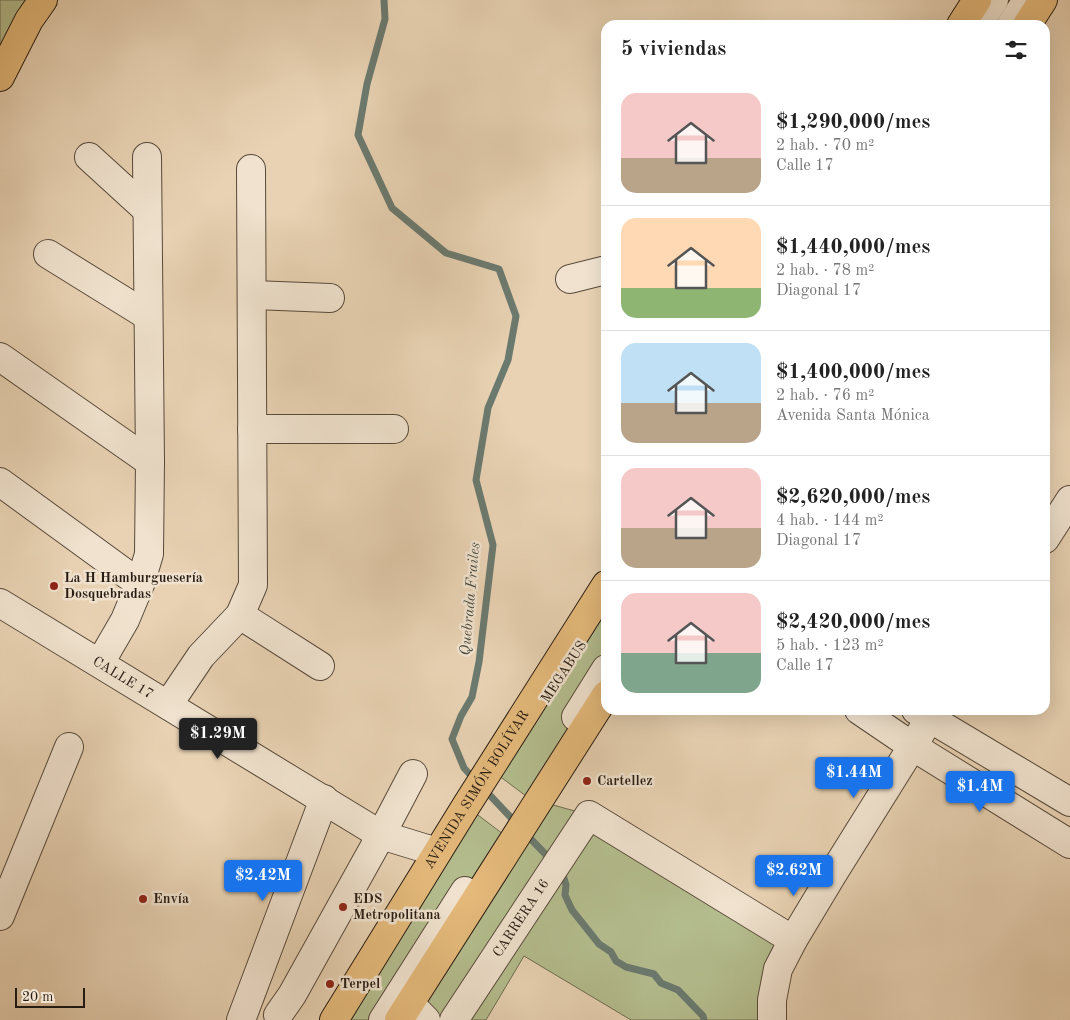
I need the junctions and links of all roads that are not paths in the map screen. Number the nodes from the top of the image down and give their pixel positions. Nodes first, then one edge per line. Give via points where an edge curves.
1 (43, 0) edge
2 (977, 0) edge
3 (994, 0) edge
4 (1027, 0) edge
5 (1043, 0) edge
6 (964, 20) edge
7 (981, 20) edge
8 (1014, 20) edge
9 (1030, 20) edge
10 (0, 77) edge
11 (89, 157) dead end
12 (147, 157) dead end
13 (251, 169) dead end
14 (147, 210) junction
15 (48, 254) dead end
16 (601, 271) edge
17 (570, 279) dead end
18 (252, 295) junction
19 (330, 298) dead end
20 (148, 316) junction
21 (0, 357) edge
22 (252, 429) junction
23 (394, 429) dead end
24 (150, 462) junction
25 (0, 482) edge
26 (1070, 500) edge
27 (1050, 531) edge
28 (140, 584) junction
29 (601, 594) edge
30 (0, 603) edge
31 (601, 613) edge
32 (240, 615) junction
33 (100, 663) junction
34 (320, 666) dead end
35 (601, 678) edge
36 (601, 703) edge
37 (168, 705) junction
38 (866, 715) edge
39 (925, 715) edge
40 (929, 715) edge
41 (912, 746) junction
42 (69, 747) dead end
43 (494, 772) junction
44 (413, 774) dead end
45 (324, 799) junction
46 (531, 801) junction
47 (1070, 802) edge
48 (470, 809) junction
49 (381, 835) junction
50 (508, 838) junction
51 (1070, 844) edge
52 (437, 852) junction
53 (0, 916) edge
54 (793, 940) junction
55 (245, 1010) edge
56 (411, 1014) edge
57 (279, 1018) edge
58 (334, 1020) edge
59 (350, 1020) edge
60 (382, 1020) edge
61 (454, 1020) edge
62 (772, 1020) edge

1 - 10 main road
2 - 6 main road
3 - 7 street
4 - 8 street
5 - 9 main road
11 - 14 street
12 - 14 street
13 - 18 street
14 - 20 street
15 - 20 street
16 - 17 street
18 - 19 street
18 - 22 street
20 - 24 street
21 - 24 street
22 - 23 street
22 - 32 street via 253,585
24 - 28 street via 149,554
25 - 28 street
26 - 27 street
28 - 33 street via 125,620
29 - 43 main road, AVENIDA SIMÓN BOLÍVAR
30 - 33 street, CALLE 17
31 - 43 street, MEGABUS
32 - 34 street
32 - 37 street via 201,656
33 - 37 street, CALLE 17
35 - 46 street
36 - 46 main road
37 - 45 street, CALLE 17
38 - 41 street
39 - 41 street
40 - 47 street
41 - 51 street
41 - 54 street
42 - 53 street
43 - 48 main road, AVENIDA SIMÓN BOLÍVAR
44 - 49 street
45 - 49 street, CALLE 17
45 - 55 street
46 - 50 main road
48 - 52 main road, AVENIDA SIMÓN BOLÍVAR
48 - 59 street
49 - 52 street, CALLE 17
49 - 57 street
50 - 56 main road
50 - 60 street
52 - 58 main road, AVENIDA SIMÓN BOLÍVAR
54 - 61 street, CARRERA 16 via 588,815
54 - 62 street via 778,969
55 - 57 street

